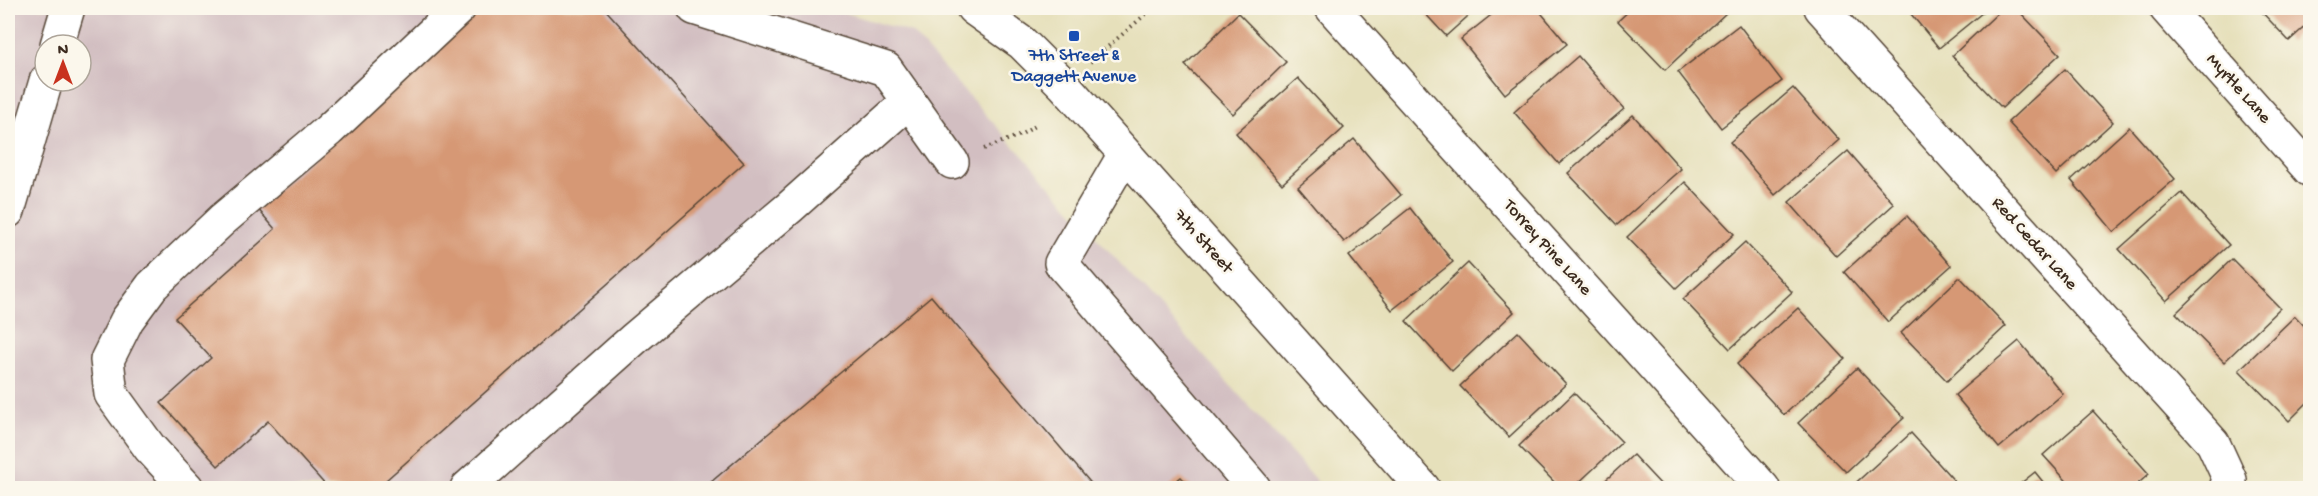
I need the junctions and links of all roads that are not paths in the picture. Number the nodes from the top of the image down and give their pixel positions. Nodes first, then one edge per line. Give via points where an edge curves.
1 (68, 8) edge
2 (459, 8) edge
3 (694, 8) edge
4 (973, 8) edge
5 (1332, 8) edge
6 (1821, 8) edge
7 (2166, 8) edge
8 (61, 33) edge
9 (42, 93) edge
10 (909, 101) junction
11 (1125, 154) junction
12 (952, 162) dead end
13 (2310, 170) edge
14 (8, 211) edge
15 (187, 489) edge
16 (467, 489) edge
17 (1254, 489) edge
18 (1423, 489) edge
19 (1763, 489) edge
20 (2226, 489) edge

1 - 8 street
2 - 15 street via 329,130 205,236 152,286 127,320 107,360 111,394 150,448
3 - 10 street via 886,69
4 - 11 street, 7th Street via 1022,43
5 - 19 street, Torrey Pine Lane
6 - 20 street, Red Cedar Lane via 2213,443 2230,480
7 - 13 street, Myrtle Lane
9 - 14 street
10 - 12 street
10 - 16 street
11 - 17 street via 1061,263
11 - 18 street, 7th Street

